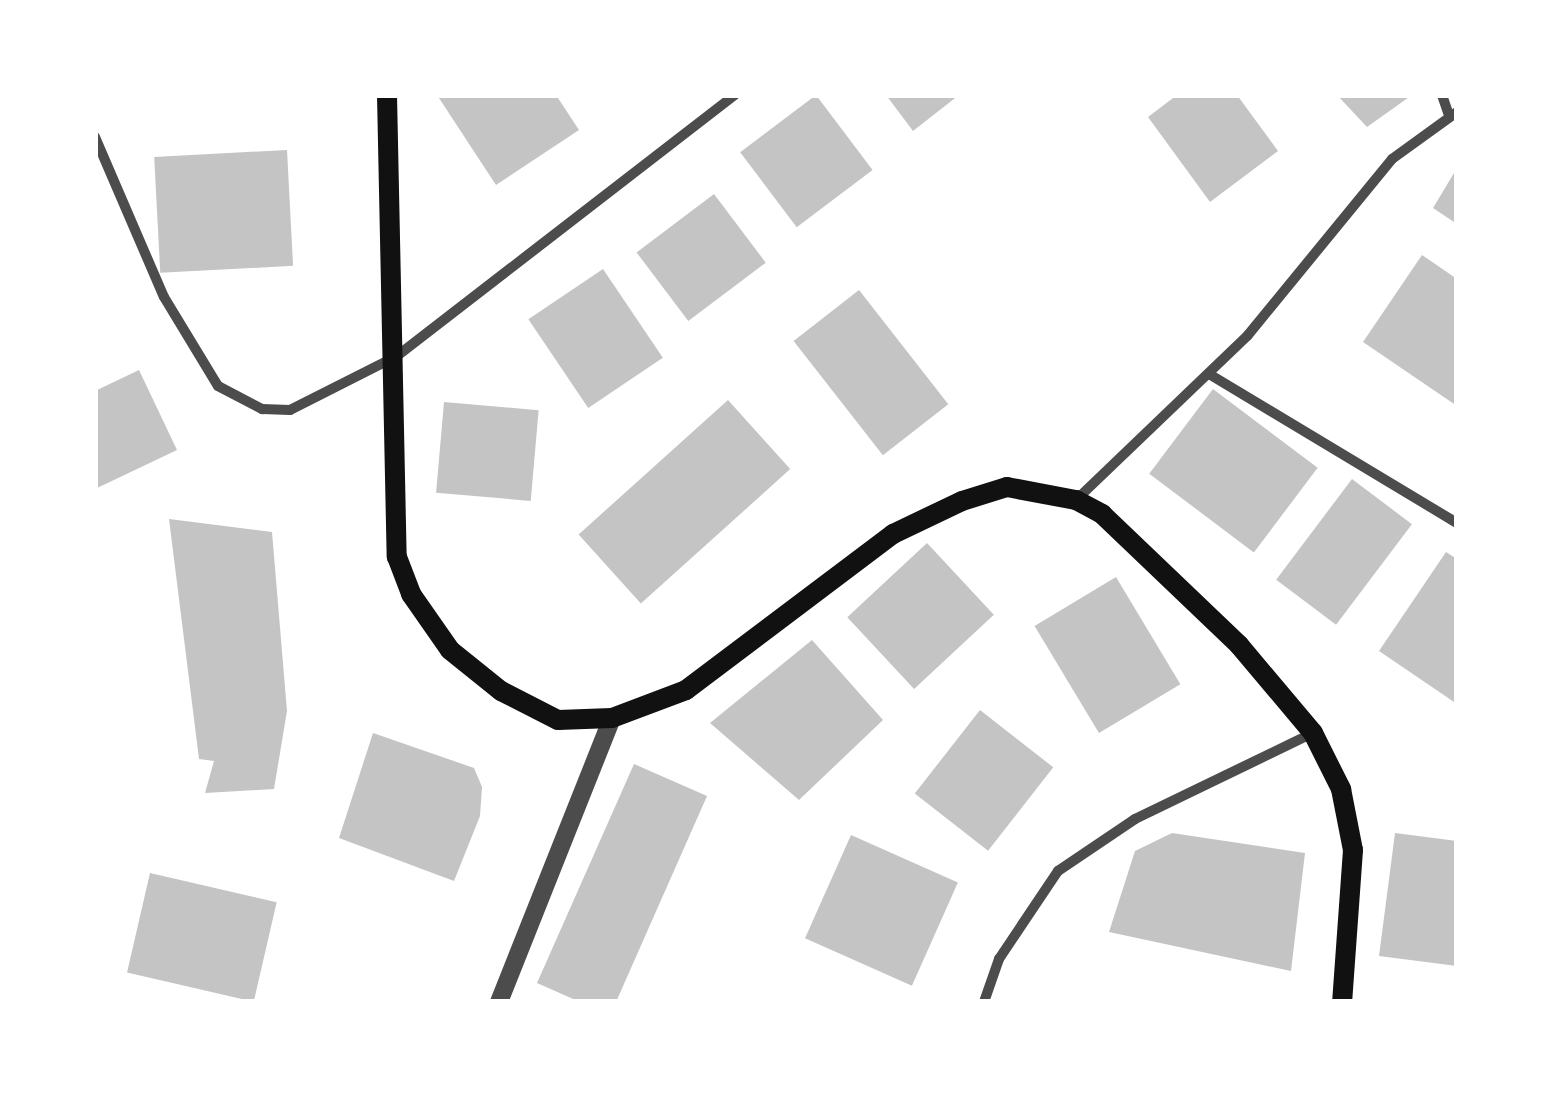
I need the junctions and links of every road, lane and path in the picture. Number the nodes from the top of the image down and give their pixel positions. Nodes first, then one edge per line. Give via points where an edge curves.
1 (388, 95) edge
2 (736, 95) edge
3 (1442, 95) edge
4 (1453, 113) edge
5 (95, 137) edge
6 (397, 356) junction
7 (1209, 374) junction
8 (1076, 500) junction
9 (1457, 523) edge
10 (612, 718) junction
11 (1314, 732) junction
12 (499, 1002) edge
13 (984, 1002) edge
14 (1342, 1002) edge

1 - 6 main road
2 - 6 street
3 - 4 street
4 - 7 street via 1392,159
5 - 6 street via 164,297 227,393 262,409 290,410
6 - 10 main road via 391,500 397,557 411,594 450,650 501,690 558,720
7 - 8 street
7 - 9 street
8 - 10 main road via 1007,488 962,501 893,534 686,690
8 - 11 main road via 1102,514 1240,645
10 - 12 street
11 - 13 street via 1135,818 1058,871 999,958
11 - 14 main road via 1341,789 1353,850 1352,936

